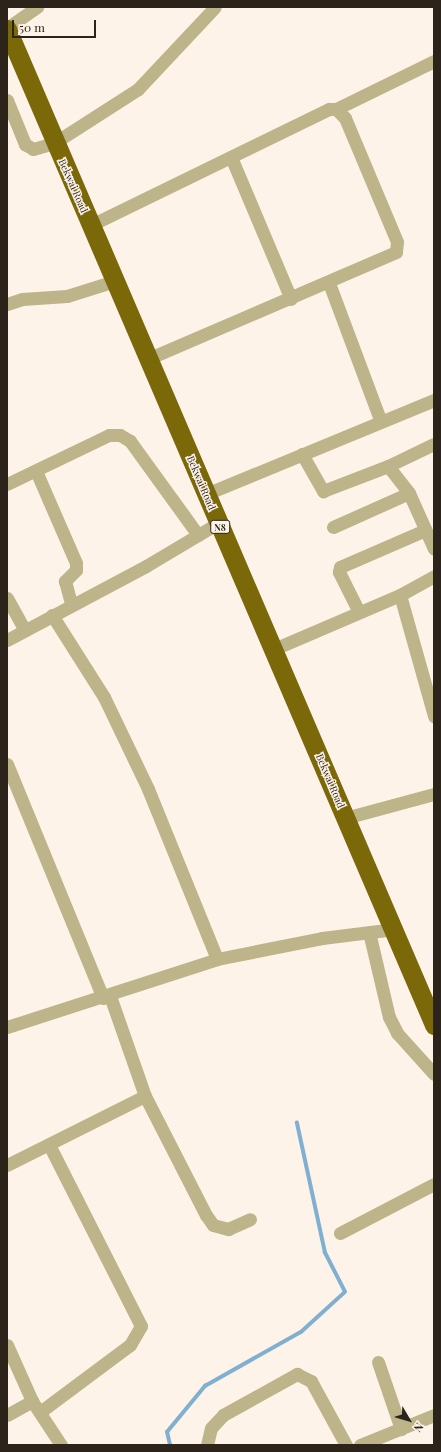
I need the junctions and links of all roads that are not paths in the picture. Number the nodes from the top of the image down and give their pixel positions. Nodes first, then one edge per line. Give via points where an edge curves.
1 (37, 7) edge
2 (216, 7) edge
3 (7, 29) edge
4 (434, 61) edge
5 (7, 100) edge
6 (336, 109) junction
7 (54, 143) junction
8 (231, 157) junction
9 (91, 225) junction
10 (115, 281) junction
11 (329, 283) junction
12 (291, 299) junction
13 (7, 304) edge
14 (148, 359) junction
15 (434, 400) edge
16 (381, 422) junction
17 (434, 444) edge
18 (302, 454) junction
19 (388, 466) junction
20 (36, 471) junction
21 (7, 484) edge
22 (409, 493) junction
23 (206, 494) junction
24 (218, 523) junction
25 (333, 527) dead end
26 (425, 530) junction
27 (198, 535) junction
28 (434, 549) edge
29 (434, 576) edge
30 (400, 595) junction
31 (7, 598) edge
32 (71, 604) junction
33 (359, 612) junction
34 (52, 616) junction
35 (25, 630) junction
36 (7, 640) edge
37 (274, 649) junction
38 (434, 716) edge
39 (7, 764) edge
40 (434, 794) edge
41 (345, 818) junction
42 (394, 929) junction
43 (369, 932) junction
44 (217, 959) junction
45 (107, 997) junction
46 (434, 1025) edge
47 (7, 1027) edge
48 (434, 1074) edge
49 (145, 1096) junction
50 (49, 1145) junction
51 (7, 1165) edge
52 (434, 1184) edge
53 (250, 1219) dead end
54 (340, 1233) dead end
55 (7, 1345) edge
56 (378, 1362) dead end
57 (32, 1400) junction
58 (40, 1412) junction
59 (7, 1415) edge
60 (434, 1415) edge
61 (401, 1428) junction
62 (363, 1444) edge
63 (61, 1445) edge
64 (207, 1445) edge
65 (346, 1445) edge

1 - 3 street
2 - 7 street via 138,89
3 - 7 highway, Bekwai Road / N8
4 - 6 street
5 - 7 street via 26,144 33,149
6 - 8 street via 328,109
6 - 11 street via 345,118 398,248 393,256
7 - 9 highway, Bekwai Road / N8
8 - 9 street
8 - 12 street
9 - 10 highway, Bekwai Road / N8
10 - 13 street via 67,296 22,299
10 - 14 highway, Bekwai Road / N8
11 - 12 street
11 - 16 street
12 - 14 street
14 - 23 highway, Bekwai Road / N8
15 - 16 street
16 - 18 street
17 - 19 street
18 - 19 street via 316,484 323,490
18 - 23 street
19 - 22 street
20 - 21 street
20 - 27 street via 109,435 120,434 130,441
20 - 32 street via 76,563 76,570 65,581
22 - 25 street
22 - 26 street
23 - 24 highway, Bekwai Road / N8
24 - 27 street
24 - 37 highway, Bekwai Road / N8
26 - 28 street
26 - 33 street via 340,567 339,572
27 - 32 street
29 - 30 street
30 - 33 street
30 - 38 street
31 - 35 street
32 - 34 street
33 - 37 street
34 - 35 street
34 - 44 street via 104,698 145,782
35 - 36 street
37 - 41 highway, Bekwai Road / N8
39 - 45 street
40 - 41 street
41 - 42 highway, Bekwai Road / N8
42 - 43 street
42 - 46 highway, Bekwai Road / N8
43 - 44 street via 322,938
43 - 48 street via 389,1017 396,1033
44 - 45 street
45 - 47 street
45 - 49 street
49 - 50 street
49 - 53 street via 213,1224 228,1229
50 - 51 street
50 - 58 street via 141,1326 130,1345
52 - 54 street
55 - 57 street
56 - 61 street
57 - 58 street
57 - 59 street
58 - 63 street
60 - 61 street
61 - 62 street
64 - 65 street via 211,1428 222,1415 297,1374 311,1381

